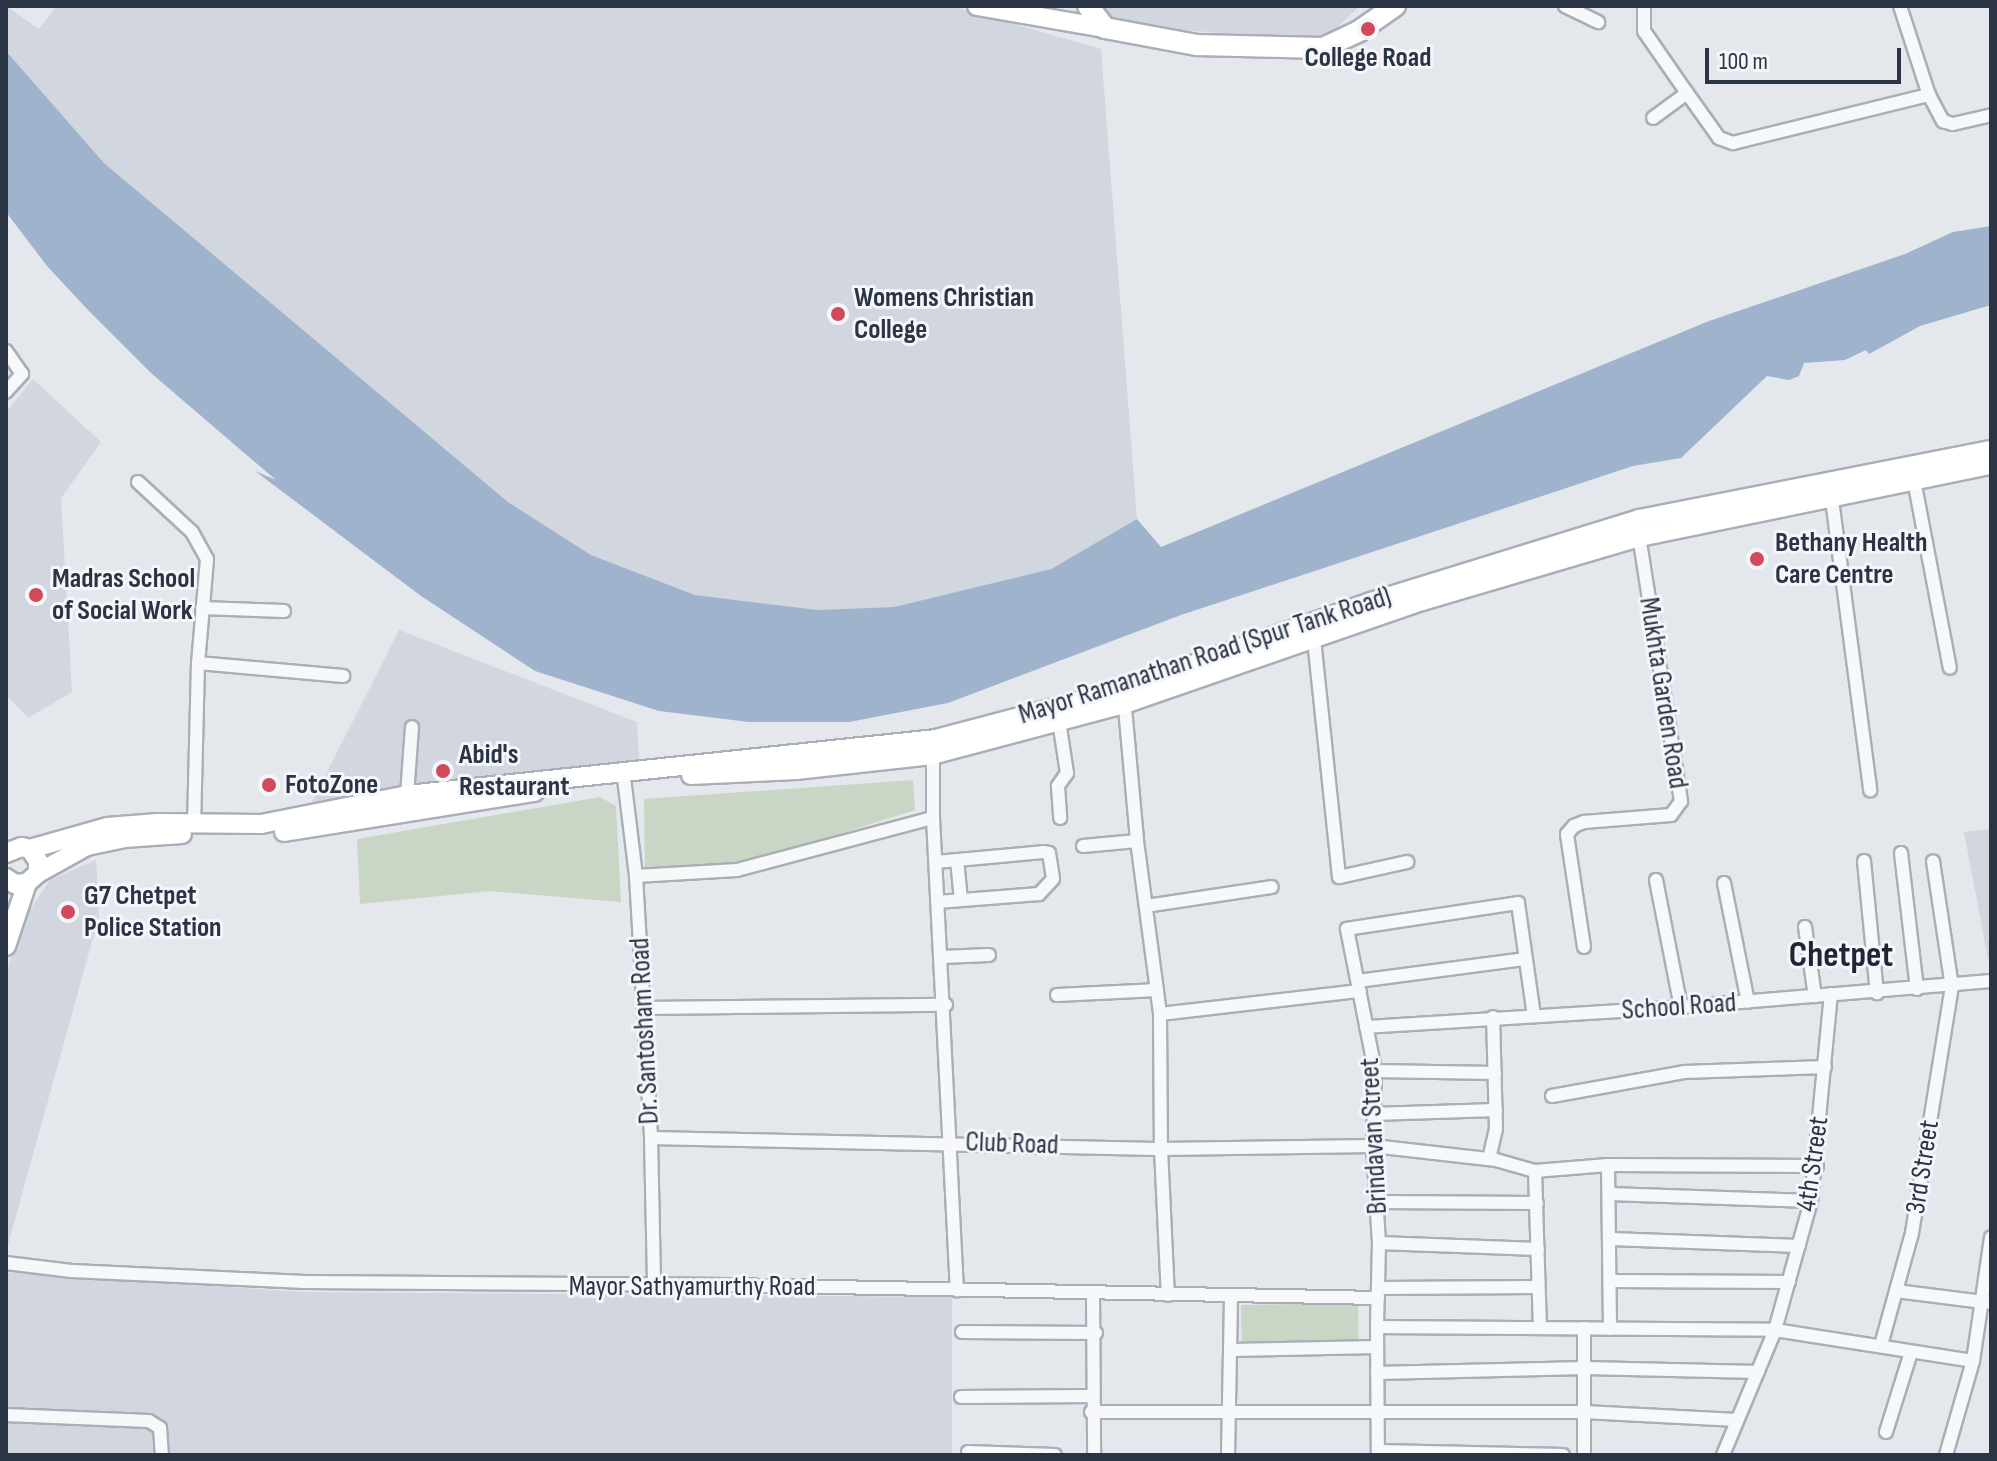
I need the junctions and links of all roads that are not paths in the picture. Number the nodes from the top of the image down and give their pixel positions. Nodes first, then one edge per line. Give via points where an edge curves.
1 (977, 6) edge
2 (1088, 6) edge
3 (1395, 6) edge
4 (1565, 6) edge
5 (1644, 6) edge
6 (1900, 6) edge
7 (1598, 22) dead end
8 (1105, 28) junction
9 (1687, 93) junction
10 (1929, 95) junction
11 (1991, 115) edge
12 (1653, 118) dead end
13 (6, 351) edge
14 (6, 392) edge
15 (1991, 450) edge
16 (1991, 465) edge
17 (1914, 480) junction
18 (138, 482) dead end
19 (1831, 489) junction
20 (1639, 537) junction
21 (202, 608) junction
22 (284, 611) dead end
23 (1314, 639) junction
24 (198, 663) junction
25 (1950, 668) dead end
26 (343, 676) dead end
27 (1124, 696) junction
28 (1059, 721) junction
29 (412, 727) dead end
30 (934, 747) junction
31 (624, 778) junction
32 (1870, 790) dead end
33 (407, 795) junction
34 (933, 818) junction
35 (1060, 818) dead end
36 (194, 822) junction
37 (1137, 841) junction
38 (1083, 846) dead end
39 (15, 848) edge
40 (1901, 853) dead end
41 (957, 860) junction
42 (1864, 861) dead end
43 (1933, 861) dead end
44 (936, 862) junction
45 (1407, 862) dead end
46 (636, 876) junction
47 (6, 878) edge
48 (32, 878) junction
49 (1656, 880) dead end
50 (1724, 883) dead end
51 (1272, 887) dead end
52 (961, 900) junction
53 (937, 902) junction
54 (1146, 906) junction
55 (1805, 927) dead end
56 (6, 946) edge
57 (1584, 947) dead end
58 (989, 955) dead end
59 (942, 957) junction
60 (1524, 959) junction
61 (1991, 981) edge
62 (1359, 986) junction
63 (1952, 987) junction
64 (1917, 989) junction
65 (1157, 990) junction
66 (1877, 993) junction
67 (1831, 994) junction
68 (1057, 995) dead end
69 (1815, 996) junction
70 (1748, 1002) junction
71 (946, 1005) junction
72 (1681, 1007) junction
73 (643, 1008) junction
74 (1160, 1014) junction
75 (1534, 1016) junction
76 (1493, 1017) junction
77 (1366, 1027) junction
78 (1825, 1067) junction
79 (1375, 1071) junction
80 (1495, 1073) junction
81 (1552, 1096) dead end
82 (1496, 1110) junction
83 (1374, 1114) junction
84 (651, 1138) junction
85 (952, 1142) junction
86 (1373, 1146) junction
87 (1161, 1149) junction
88 (1489, 1159) junction
89 (1608, 1165) junction
90 (1817, 1166) junction
91 (1535, 1171) junction
92 (1609, 1194) junction
93 (1811, 1201) junction
94 (1377, 1202) junction
95 (1537, 1203) junction
96 (1991, 1237) edge
97 (1611, 1239) junction
98 (1379, 1243) junction
99 (1799, 1246) junction
100 (1538, 1249) junction
101 (6, 1263) edge
102 (1610, 1281) junction
103 (1789, 1282) junction
104 (654, 1286) junction
105 (1538, 1287) junction
106 (957, 1290) junction
107 (1896, 1291) junction
108 (1093, 1292) junction
109 (1378, 1293) junction
110 (1168, 1295) junction
111 (1231, 1296) junction
112 (1986, 1302) edge
113 (1540, 1326) junction
114 (1377, 1327) junction
115 (1584, 1328) junction
116 (1610, 1329) junction
117 (1775, 1330) junction
118 (962, 1332) dead end
119 (1096, 1333) junction
120 (1881, 1345) junction
121 (1377, 1347) junction
122 (1232, 1350) junction
123 (1911, 1352) junction
124 (1973, 1361) junction
125 (1585, 1368) junction
126 (1758, 1372) junction
127 (1377, 1373) junction
128 (1093, 1396) junction
129 (961, 1397) dead end
130 (1231, 1411) junction
131 (1091, 1412) junction
132 (1584, 1412) junction
133 (1377, 1414) junction
134 (6, 1415) edge
135 (1737, 1420) junction
136 (1886, 1432) dead end
137 (968, 1452) dead end
138 (1378, 1453) edge
139 (162, 1455) edge
140 (1055, 1455) edge
141 (1094, 1455) edge
142 (1228, 1455) edge
143 (1563, 1455) edge
144 (1584, 1455) edge
145 (1723, 1455) edge
146 (1946, 1455) edge

1 - 8 main road
2 - 8 main road
3 - 8 main road via 1323,48 1197,45
4 - 7 street
5 - 9 street via 1644,31
6 - 10 street
9 - 10 street via 1719,138 1733,143
9 - 12 street
10 - 11 street via 1948,124
13 - 14 street via 22,374
15 - 19 main road, Mayor Ramanathan Road (Spur Tank Road)
16 - 17 main road, Mayor Ramanathan Road (Spur Tank Road)
17 - 19 main road, Mayor Ramanathan Road (Spur Tank Road)
17 - 25 street
18 - 21 street via 192,532 207,559
19 - 20 main road, Mayor Ramanathan Road (Spur Tank Road)
19 - 27 main road, Mayor Ramanathan Road (Spur Tank Road) via 1639,519 1371,602
19 - 32 street
20 - 23 main road, Mayor Ramanathan Road (Spur Tank Road)
20 - 57 street, Mukhta Garden Road via 1681,801 1671,815 1584,822 1567,834
21 - 22 street
21 - 24 street
23 - 27 main road, Mayor Ramanathan Road (Spur Tank Road)
23 - 45 street via 1339,877
24 - 26 street
24 - 36 street
27 - 28 main road, Mayor Ramanathan Road (Spur Tank Road)
27 - 30 main road, Mayor Ramanathan Road (Spur Tank Road)
27 - 37 street
28 - 30 main road, Mayor Ramanathan Road (Spur Tank Road)
28 - 35 street via 1067,773 1058,786
29 - 33 street
30 - 31 main road, Mayor Ramanathan Road (Spur Tank Road) via 796,770
30 - 33 main road, Mayor Ramanathan Road (Spur Tank Road)
30 - 34 street
31 - 46 street, Dr. Santosham Road
31 - 48 main road, Mayor Ramanathan Road (Spur Tank Road) via 267,834 124,838 87,846
33 - 36 main road, Mayor Ramanathan Road (Spur Tank Road) via 261,824
34 - 44 street
34 - 46 street via 737,870
36 - 39 main road, Mayor Ramanathan Road (Spur Tank Road) via 107,827
37 - 38 street
37 - 54 street
39 - 48 main road via 38,861
40 - 64 street
41 - 44 street
41 - 52 street
41 - 52 street via 1033,851 1049,853 1052,860 1053,879 1039,894
42 - 66 street
43 - 63 street, 3rd Street
44 - 53 street
46 - 73 street, Dr. Santosham Road
47 - 48 main road via 15,884
48 - 56 main road
49 - 72 street
50 - 70 street
51 - 54 street
52 - 53 street
53 - 59 street
54 - 65 street
55 - 69 street
58 - 59 street
59 - 71 street
60 - 62 street
60 - 62 street, Brindavan Street via 1518,903 1347,929
60 - 75 street
61 - 63 street, School Road
62 - 74 street
62 - 77 street, Brindavan Street
63 - 64 street, School Road
63 - 107 street, 3rd Street via 1912,1233
64 - 66 street, School Road
65 - 68 street
65 - 74 street
66 - 67 street, School Road
67 - 69 street, School Road
67 - 78 street, 4th Street
69 - 70 street, School Road
70 - 72 street, School Road
71 - 73 street
71 - 85 street
72 - 75 street, School Road
73 - 84 street, Dr. Santosham Road
74 - 87 street
75 - 76 street, School Road
76 - 77 street, School Road
76 - 80 street
77 - 79 street, Brindavan Street
78 - 81 street via 1684,1072
78 - 90 street, 4th Street
79 - 80 street
79 - 83 street, Brindavan Street
80 - 82 street
82 - 83 street
82 - 88 street
83 - 86 street, Brindavan Street
84 - 85 street, Club Road
84 - 104 street, Dr. Santosham Road
85 - 87 street, Club Road
85 - 106 street
86 - 87 street, Club Road
86 - 88 street, Club Road
86 - 94 street, Brindavan Street
87 - 110 street
88 - 91 street, Club Road
89 - 90 street, Club Road
89 - 91 street, Club Road
89 - 92 street
90 - 93 street, 4th Street
91 - 95 street
92 - 93 street
92 - 97 street
93 - 99 street, 4th Street
94 - 95 street
94 - 98 street, Brindavan Street
95 - 100 street
96 - 112 street
97 - 99 street
97 - 102 street
98 - 100 street
98 - 109 street, Brindavan Street
99 - 103 street, 4th Street
100 - 105 street
101 - 104 street, Mayor Sathyamurthy Road via 305,1282
102 - 103 street
102 - 116 street
103 - 117 street, 4th Street
104 - 106 street, Mayor Sathyamurthy Road
105 - 109 street, Mayor Sathyamurthy Road
105 - 113 street
106 - 108 street, Mayor Sathyamurthy Road
107 - 112 street
107 - 120 street, 3rd Street
108 - 110 street, Mayor Sathyamurthy Road
108 - 119 street
109 - 111 street, Mayor Sathyamurthy Road
109 - 114 street, Brindavan Street
110 - 111 street, Mayor Sathyamurthy Road
111 - 122 street
112 - 124 street
113 - 114 street
113 - 115 street
114 - 121 street, Brindavan Street
115 - 116 street
115 - 125 street
116 - 117 street
117 - 120 street
117 - 126 street, 4th Street
118 - 119 street
119 - 128 street
120 - 123 street
121 - 122 street
121 - 127 street, Brindavan Street
122 - 130 street
123 - 124 street
123 - 136 street
124 - 146 street
125 - 126 street
125 - 127 street
125 - 132 street
126 - 135 street, 4th Street
127 - 133 street, Brindavan Street
128 - 129 street
128 - 131 street
130 - 131 street
130 - 133 street
130 - 142 street
131 - 141 street
132 - 133 street
132 - 135 street
132 - 144 street
133 - 138 street, Brindavan Street
134 - 139 street via 149,1421 160,1428
135 - 145 street, 4th Street
137 - 140 street
138 - 143 street

